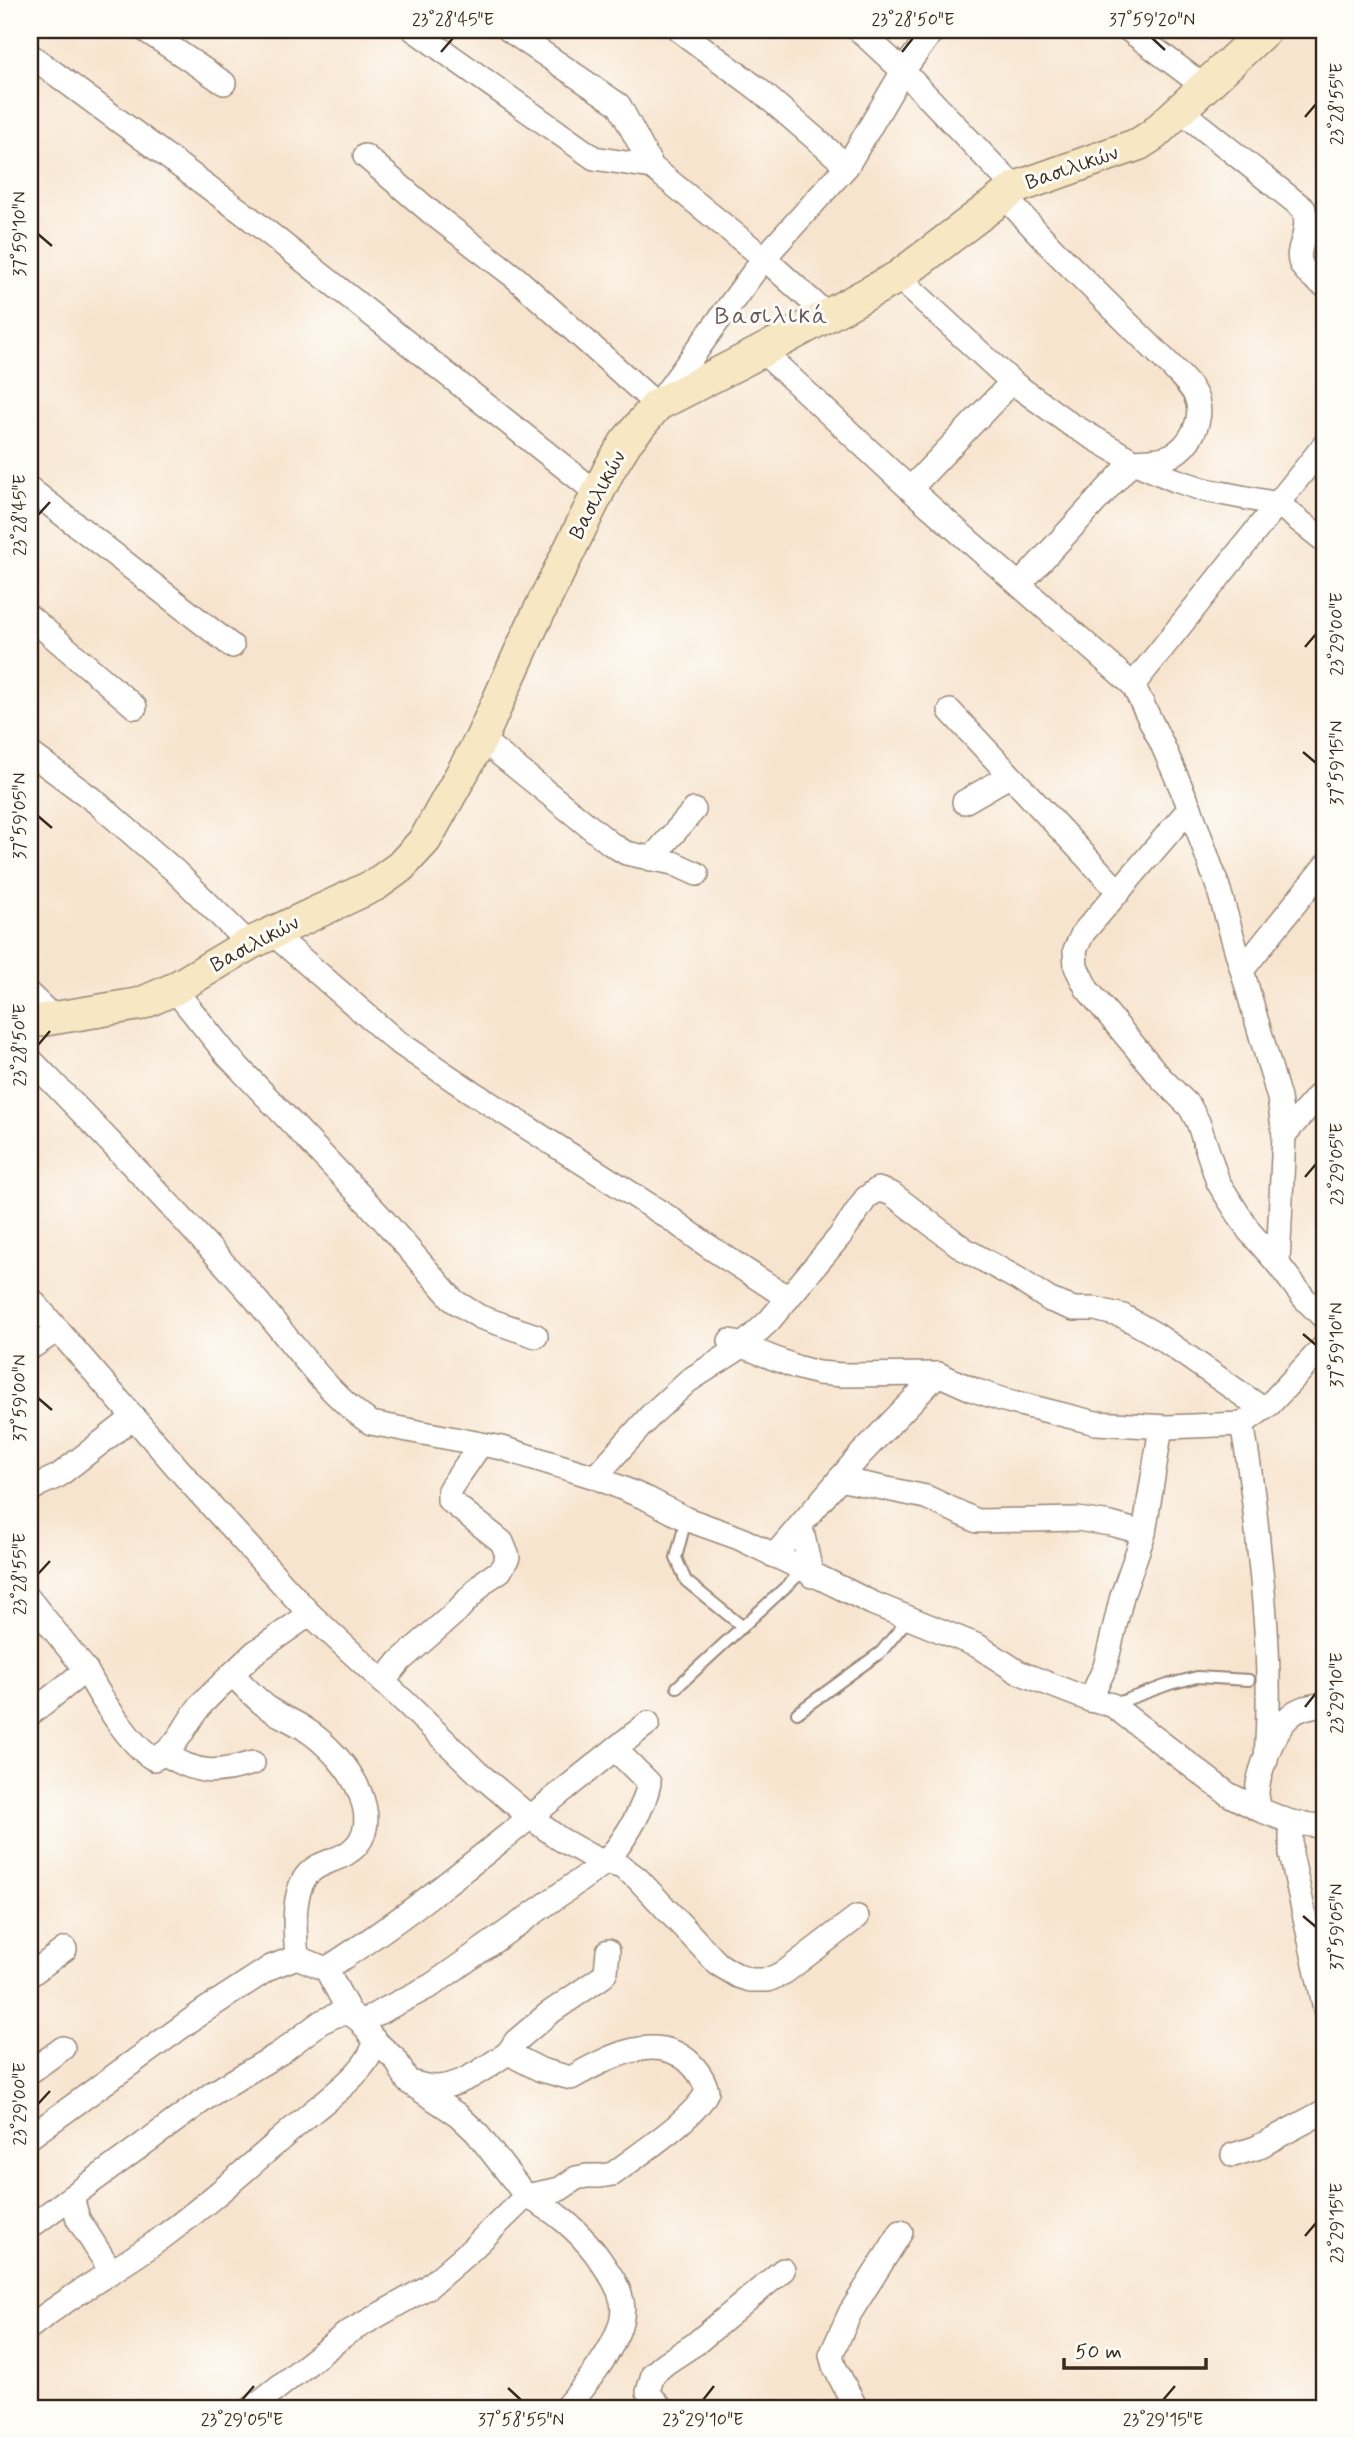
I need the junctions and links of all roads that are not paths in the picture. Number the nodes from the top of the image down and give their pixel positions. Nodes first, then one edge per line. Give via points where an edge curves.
1 (145, 30) edge
2 (414, 30) edge
3 (509, 30) edge
4 (679, 30) edge
5 (859, 30) edge
6 (933, 30) edge
7 (1129, 30) edge
8 (1265, 30) edge
9 (30, 55) edge
10 (903, 71) junction
11 (224, 83) dead end
12 (1205, 87) junction
13 (1179, 109) junction
14 (365, 156) dead end
15 (847, 166) junction
16 (652, 167) junction
17 (1010, 192) junction
18 (1325, 214) edge
19 (1303, 241) junction
20 (764, 258) junction
21 (898, 277) junction
22 (1325, 286) edge
23 (826, 314) junction
24 (762, 351) junction
25 (1012, 382) junction
26 (657, 405) junction
27 (1325, 444) edge
28 (1133, 461) junction
29 (30, 489) edge
30 (910, 489) junction
31 (597, 493) junction
32 (1278, 504) junction
33 (1325, 541) edge
34 (1020, 584) junction
35 (30, 617) edge
36 (232, 646) dead end
37 (1133, 685) junction
38 (135, 707) dead end
39 (950, 711) dead end
40 (481, 739) junction
41 (30, 754) edge
42 (1009, 776) junction
43 (964, 802) dead end
44 (1190, 808) junction
45 (694, 810) dead end
46 (651, 859) junction
47 (1325, 866) edge
48 (697, 874) dead end
49 (1119, 892) junction
50 (260, 939) junction
51 (1243, 969) junction
52 (174, 989) junction
53 (30, 995) edge
54 (42, 1020) edge
55 (30, 1059) edge
56 (1325, 1088) edge
57 (1284, 1135) junction
58 (1278, 1264) junction
59 (30, 1298) edge
60 (788, 1298) junction
61 (1325, 1319) edge
62 (58, 1330) junction
63 (536, 1336) dead end
64 (734, 1343) junction
65 (1325, 1345) edge
66 (30, 1349) edge
67 (938, 1374) junction
68 (1263, 1409) junction
69 (134, 1417) junction
70 (1242, 1424) junction
71 (1161, 1427) junction
72 (480, 1445) junction
73 (595, 1477) junction
74 (839, 1479) junction
75 (30, 1490) edge
76 (686, 1519) junction
77 (801, 1527) junction
78 (1144, 1532) junction
79 (774, 1556) junction
80 (808, 1573) junction
81 (30, 1600) edge
82 (310, 1614) junction
83 (909, 1618) junction
84 (743, 1627) junction
85 (86, 1670) junction
86 (232, 1674) junction
87 (1249, 1680) dead end
88 (383, 1682) junction
89 (677, 1687) dead end
90 (1101, 1703) junction
91 (1325, 1704) edge
92 (797, 1713) dead end
93 (30, 1714) edge
94 (648, 1723) dead end
95 (615, 1749) junction
96 (165, 1754) junction
97 (1266, 1760) junction
98 (253, 1763) dead end
99 (1260, 1810) junction
100 (531, 1818) junction
101 (1290, 1822) junction
102 (1325, 1828) edge
103 (606, 1861) junction
104 (857, 1917) dead end
105 (65, 1948) dead end
106 (608, 1951) dead end
107 (297, 1957) junction
108 (326, 1969) junction
109 (30, 1976) edge
110 (1325, 2009) edge
111 (355, 2018) junction
112 (376, 2041) junction
113 (63, 2048) dead end
114 (508, 2053) junction
115 (30, 2072) edge
116 (408, 2082) junction
117 (1325, 2111) edge
118 (30, 2137) edge
119 (1233, 2155) dead end
120 (526, 2196) junction
121 (72, 2197) junction
122 (30, 2227) edge
123 (901, 2232) dead end
124 (783, 2270) dead end
125 (111, 2271) junction
126 (30, 2326) edge
127 (251, 2408) edge
128 (565, 2408) edge
129 (660, 2408) edge
130 (856, 2408) edge

1 - 11 street
2 - 16 street via 594,158
3 - 16 street via 619,105
4 - 15 street via 758,89
5 - 10 street
6 - 10 street
7 - 12 street
8 - 12 street, Βασιλικών
9 - 31 street via 246,215
10 - 15 street
10 - 17 street
12 - 13 street, Βασιλικών
13 - 17 street, Βασιλικών via 1139,144
13 - 19 street via 1304,209
14 - 26 street via 516,278
15 - 20 street
16 - 20 street
17 - 21 street, Βασιλικών
17 - 28 street via 1054,250 1173,368 1198,403 1198,424 1186,443 1171,456
18 - 19 street
19 - 22 street via 1298,254 1301,265
20 - 23 street
20 - 26 street
21 - 23 street, Βασιλικών
21 - 25 street
23 - 24 street, Βασιλικών
24 - 26 street, Βασιλικών
24 - 30 street
25 - 28 street
25 - 30 street
26 - 31 street, Βασιλικών via 626,442
27 - 32 street
28 - 32 street via 1205,490
28 - 34 street
29 - 36 street
30 - 34 street
31 - 40 street, Βασιλικών
32 - 33 street
32 - 37 street
34 - 37 street
35 - 38 street
37 - 44 street
39 - 42 street
40 - 46 street via 611,844
40 - 50 street, Βασιλικών via 425,840 400,867 375,885
41 - 50 street
42 - 43 street
42 - 49 street
44 - 49 street
44 - 51 street
45 - 46 street
46 - 48 street
47 - 51 street
49 - 58 street via 1083,933 1075,950 1076,967 1087,989 1189,1107 1224,1193
50 - 52 street, Βασιλικών
50 - 60 street via 487,1103
51 - 57 street via 1279,1098
52 - 54 street, Βασιλικών via 140,1004
52 - 63 street via 227,1055 454,1301 480,1317
53 - 54 street
55 - 72 street via 182,1217 355,1413 371,1423
56 - 57 street
57 - 58 street
58 - 61 street
59 - 62 street
60 - 64 street via 769,1321
60 - 68 street via 866,1198 878,1189 892,1194 964,1249 1050,1300 1074,1309 1123,1316
62 - 66 street
62 - 69 street
64 - 67 street via 818,1373
64 - 73 street via 651,1415
65 - 68 street
67 - 71 street via 1051,1413 1096,1423
67 - 74 street
68 - 70 street
69 - 75 street via 58,1476
69 - 82 street
70 - 71 street
70 - 97 street via 1268,1627
71 - 78 street
72 - 73 street
72 - 88 street via 449,1490 449,1500 502,1542 508,1557 500,1571 400,1661
73 - 76 street
74 - 77 street
74 - 78 street via 926,1497 976,1521 1077,1519
76 - 79 street
76 - 84 lane via 676,1558 686,1581
77 - 79 street
77 - 80 street
78 - 90 street via 1122,1596
79 - 80 street
80 - 83 street
80 - 84 lane
81 - 85 street
82 - 86 street
82 - 88 street
83 - 90 street via 978,1646 1018,1672
83 - 92 lane via 881,1652
84 - 89 lane
85 - 93 street
85 - 96 street via 105,1704 143,1753 154,1759
86 - 96 street
86 - 107 street via 264,1705 305,1729 336,1757 358,1784 364,1808 367,1829 360,1844 308,1873 302,1883 294,1924
87 - 90 lane via 1197,1677
88 - 100 street
90 - 99 street via 1228,1794
91 - 97 street via 1300,1709 1288,1717
94 - 95 street
95 - 100 street
95 - 103 street via 649,1783 627,1833
96 - 98 street via 182,1765 222,1772
97 - 99 street via 1257,1792
99 - 101 street
100 - 103 street via 560,1839
100 - 108 street via 368,1943
101 - 102 street
101 - 110 street via 1291,1854
103 - 104 street via 637,1878 718,1964 750,1980 768,1980 785,1972
103 - 111 street via 432,1985
105 - 109 street
106 - 114 street via 602,1977 548,2014
107 - 108 street
107 - 118 street via 271,1967 202,2012
108 - 111 street
111 - 112 street
111 - 121 street via 336,2015 321,2022 213,2093
112 - 116 street via 396,2060
112 - 125 street via 374,2052 348,2081 190,2216
113 - 115 street
114 - 116 street via 451,2084 436,2087
114 - 120 street via 541,2070 571,2078 597,2063 644,2047 665,2048 700,2072 707,2091 704,2101 690,2114 613,2174 576,2178 560,2189
116 - 120 street via 476,2132
117 - 119 street via 1256,2148
120 - 127 street via 428,2287 347,2333
120 - 128 street via 552,2210 582,2236 617,2286 623,2304 606,2358
121 - 122 street
121 - 125 street via 78,2219
123 - 130 street via 850,2313 831,2355
124 - 129 street via 653,2374 648,2392
125 - 126 street

